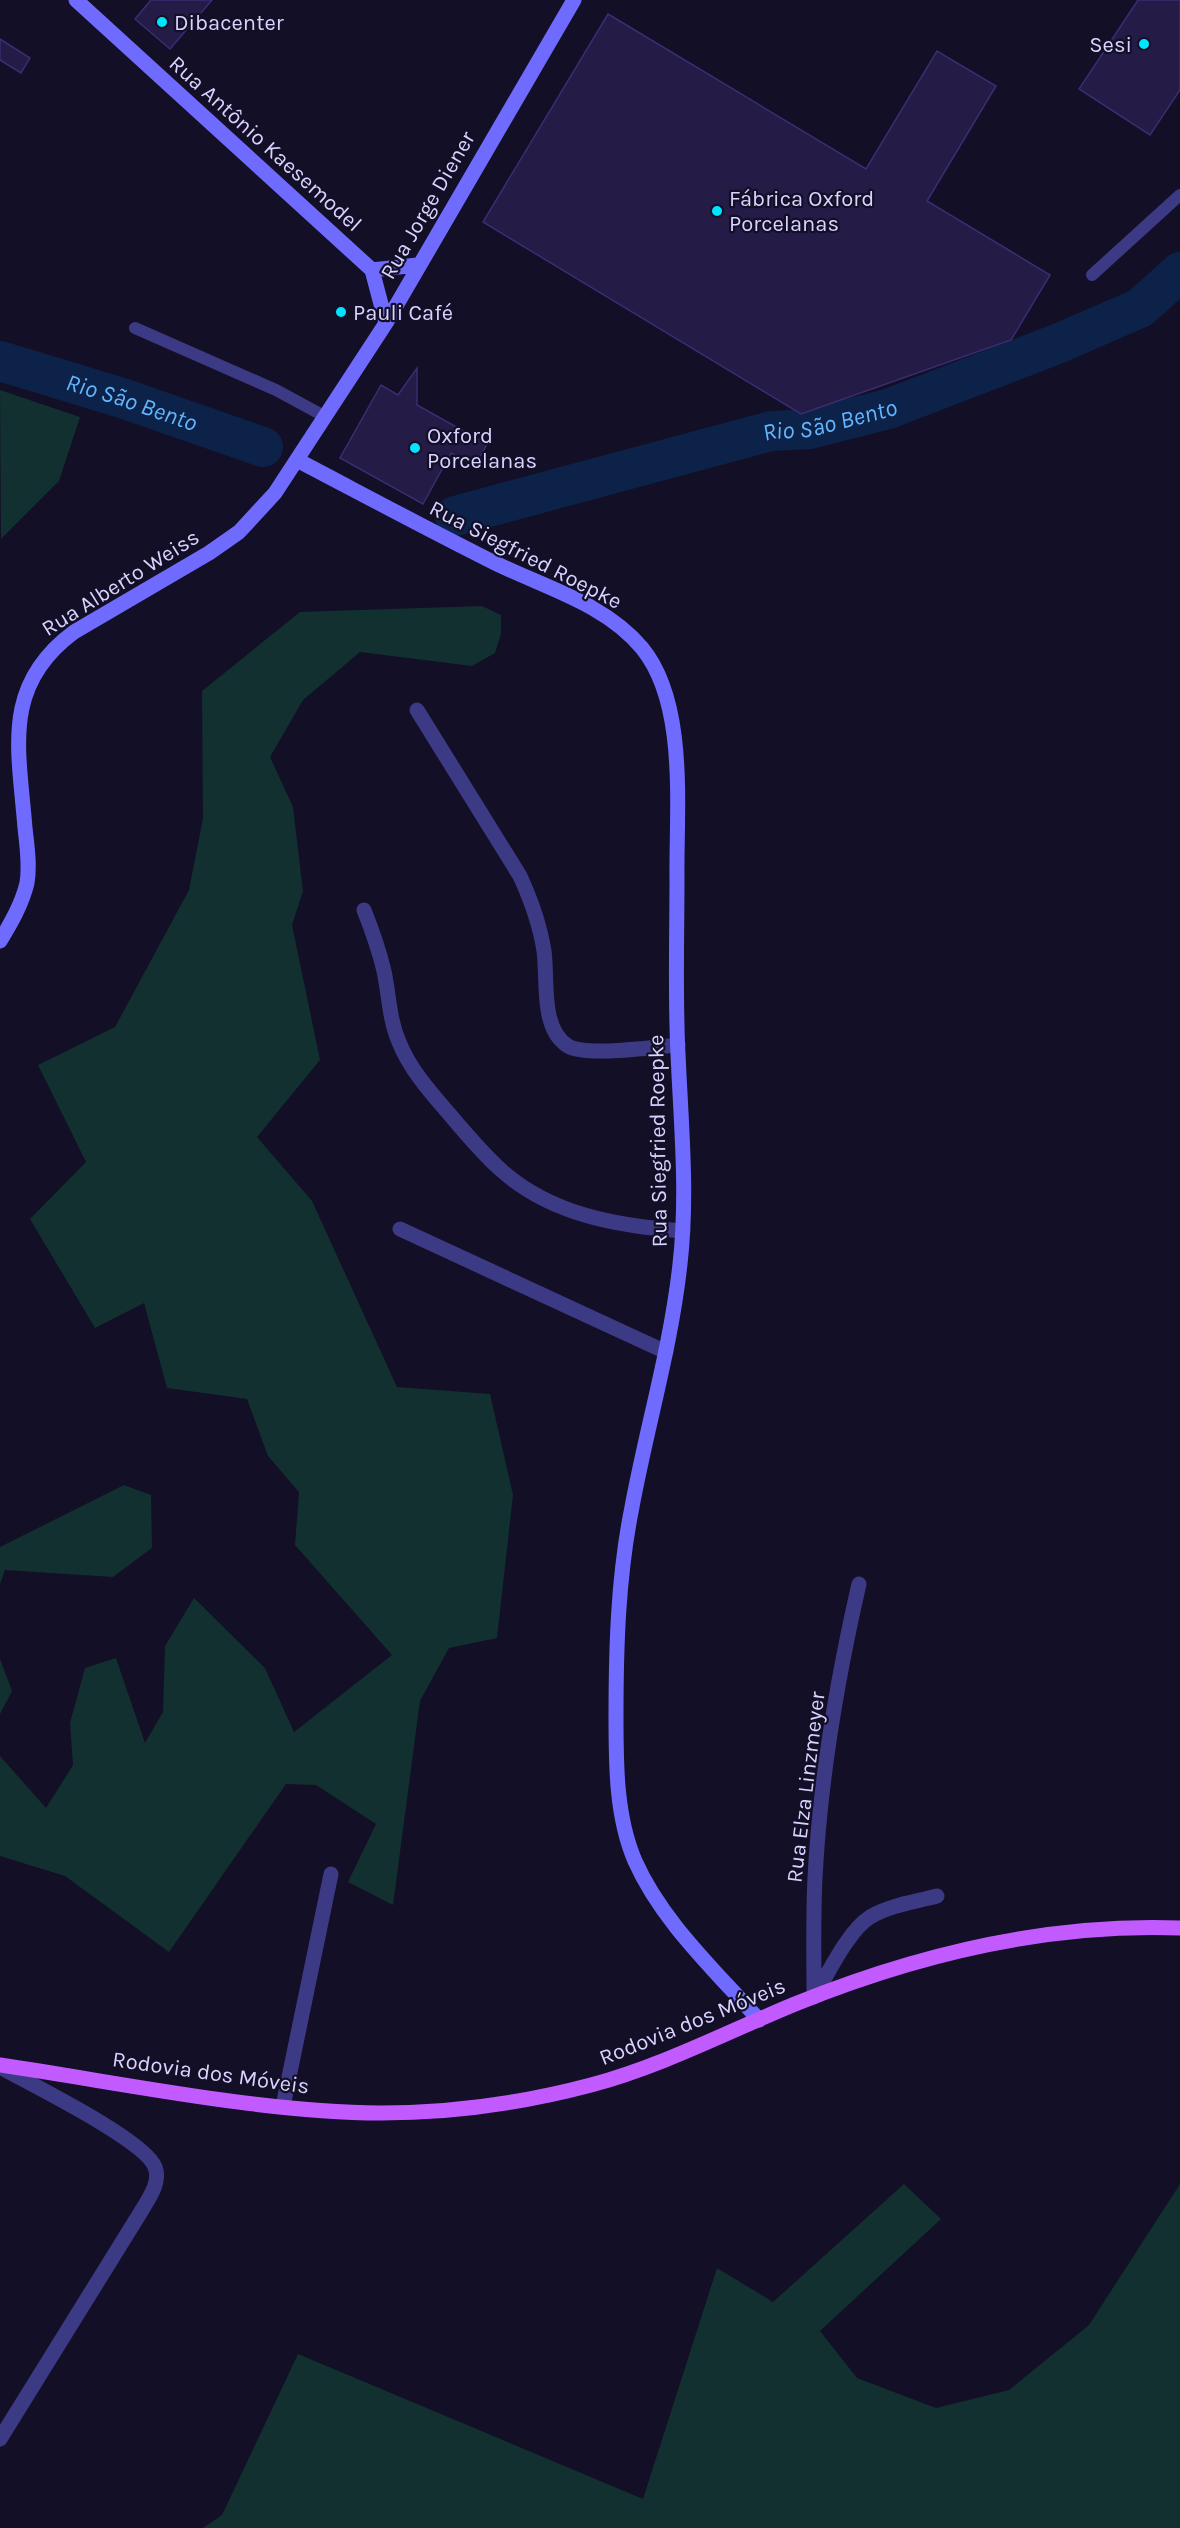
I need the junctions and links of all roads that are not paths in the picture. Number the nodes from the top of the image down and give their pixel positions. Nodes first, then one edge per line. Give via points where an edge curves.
1 (76, 0) edge
2 (574, 0) edge
3 (1180, 195) edge
4 (417, 265) junction
5 (372, 270) junction
6 (1092, 275) dead end
7 (386, 323) junction
8 (135, 328) dead end
9 (324, 416) junction
10 (297, 460) junction
11 (417, 710) dead end
12 (364, 910) dead end
13 (0, 941) edge
14 (678, 1045) junction
15 (400, 1229) dead end
16 (683, 1231) junction
17 (666, 1352) junction
18 (859, 1584) dead end
19 (331, 1874) dead end
20 (937, 1896) dead end
21 (1180, 1928) edge
22 (814, 1997) junction
23 (759, 2020) junction
24 (0, 2066) edge
25 (283, 2106) junction
26 (0, 2439) edge

1 - 5 street, Rua Antônio Kaesemodel
2 - 4 street, Rua Jorge Diener
3 - 6 lane
4 - 5 street
4 - 7 street, Rua Jorge Diener
5 - 7 street
7 - 9 street, Rua Jorge Diener
8 - 9 lane via 276,390
9 - 10 street, Rua Jorge Diener
10 - 13 street, Rua Alberto Weiss via 264,507 239,532 74,632 38,666 20,712 18,738 27,882 20,905
10 - 14 street, Rua Siegfried Roepke via 454,543 601,613 626,631 658,672 667,696 675,756
11 - 14 street via 520,876 543,951 555,1034 568,1046 583,1050
12 - 16 street via 384,970 399,1043 420,1079 483,1153 516,1182 574,1212 629,1226
14 - 16 street, Rua Siegfried Roepke
15 - 17 street
16 - 17 street, Rua Siegfried Roepke via 675,1311
17 - 23 street, Rua Siegfried Roepke via 622,1564 616,1670 617,1783 634,1859 651,1891
18 - 22 street, Rua Elza Linzmeyer via 822,1795 815,1878
19 - 25 street
20 - 22 street via 868,1918 857,1928
21 - 22 main road, Rodovia dos Móveis via 1101,1928 1020,1937 916,1962
22 - 23 main road, Rodovia dos Móveis
23 - 25 main road, Rodovia dos Móveis via 634,2072 527,2099 435,2111 380,2113
24 - 25 main road, Rodovia dos Móveis
24 - 26 street via 138,2147 156,2168 154,2187 142,2210

